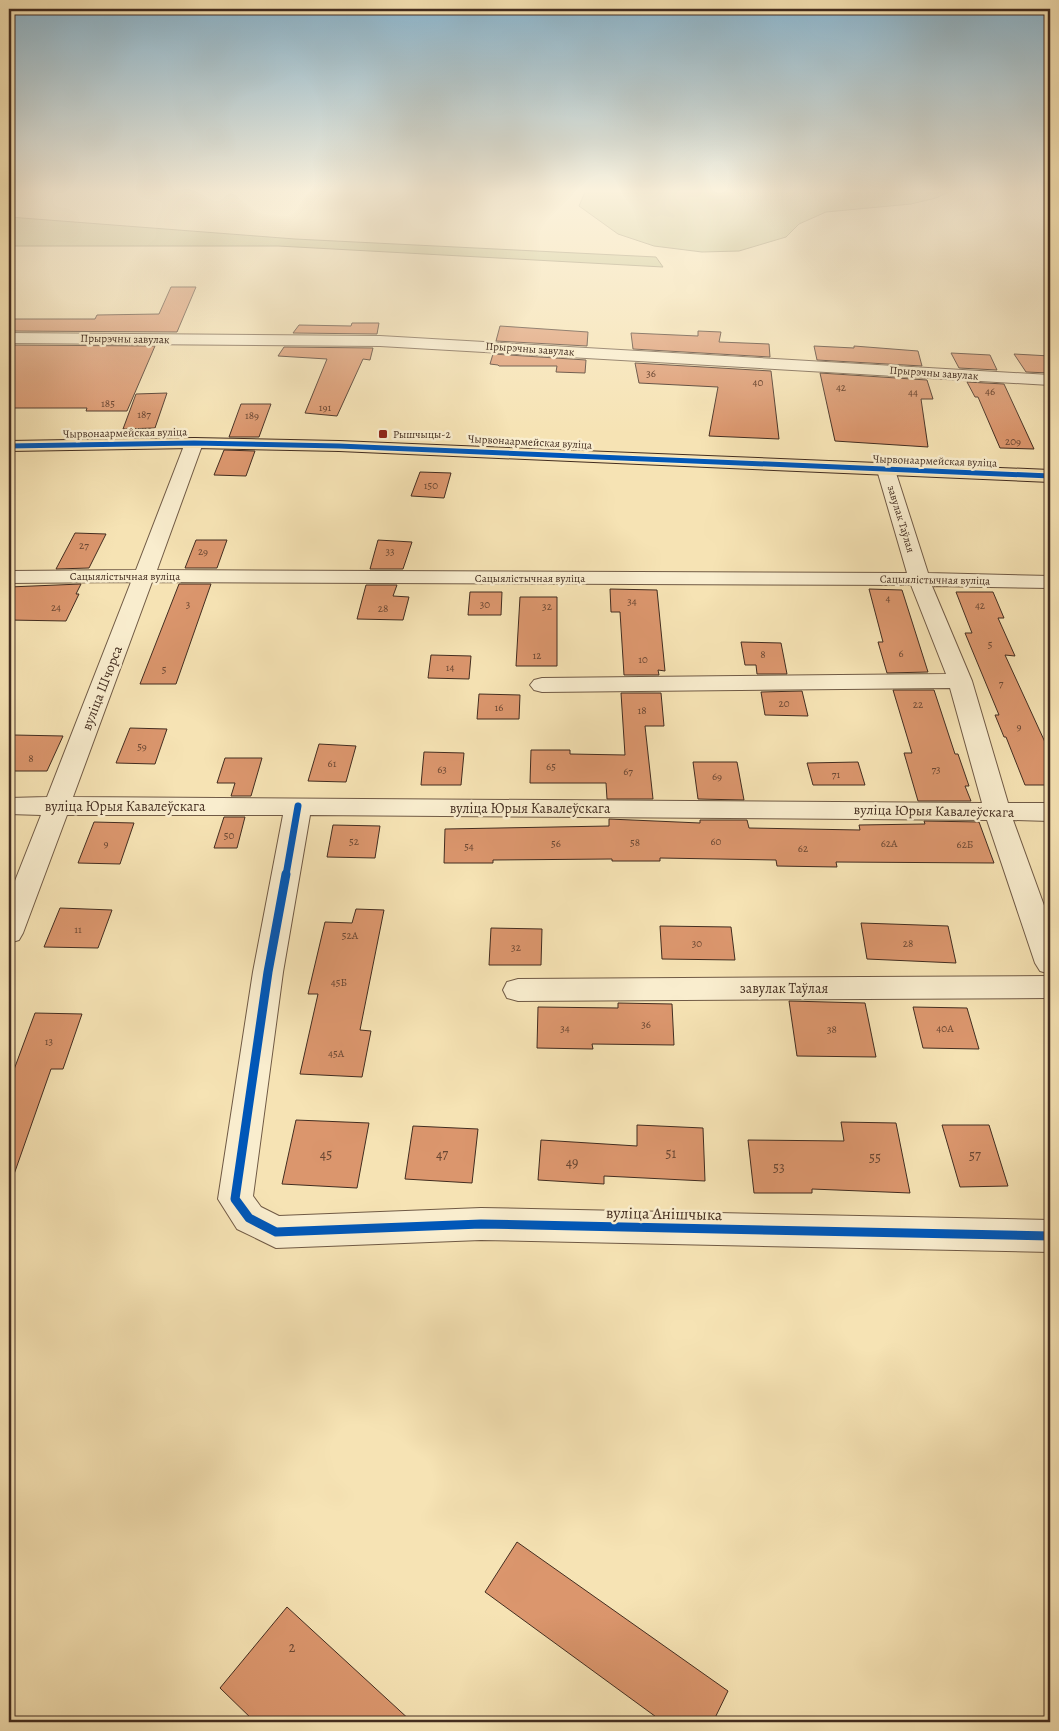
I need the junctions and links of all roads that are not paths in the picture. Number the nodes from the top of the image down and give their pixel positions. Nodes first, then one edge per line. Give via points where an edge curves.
1 (9, 338) edge
2 (1050, 380) edge
3 (194, 443) junction
4 (9, 446) edge
5 (886, 470) junction
6 (1050, 476) edge
7 (145, 576) junction
8 (9, 577) edge
9 (920, 579) junction
10 (1050, 582) edge
11 (960, 681) junction
12 (542, 685) dead end
13 (9, 806) edge
14 (56, 806) junction
15 (298, 806) junction
16 (996, 811) junction
17 (1050, 812) edge
18 (9, 933) edge
19 (1050, 963) edge
20 (1050, 987) edge
21 (518, 990) dead end
22 (1050, 1236) edge

1 - 2 street, Прырэчны завулак via 390,341
3 - 4 highway, Чырвонаармейская вуліца
3 - 5 highway, Чырвонаармейская вуліца via 364,447
3 - 7 street, вуліца Шчорса
5 - 6 highway, Чырвонаармейская вуліца
5 - 9 street, завулак Таўлая
7 - 8 street, Сацыялістычная вуліца
7 - 9 street, Сацыялістычная вуліца
7 - 14 street, вуліца Шчорса
9 - 10 street, Сацыялістычная вуліца
9 - 11 street, завулак Таўлая
11 - 12 street
11 - 16 street, завулак Таўлая
13 - 14 street, вуліца Юрыя Кавалеўскага
14 - 15 street, вуліца Юрыя Кавалеўскага
14 - 18 street, вуліца Шчорса
15 - 16 street, вуліца Юрыя Кавалеўскага
15 - 22 street, вуліца Анішчыка via 268,972 235,1199 248,1218 276,1232 481,1224
16 - 17 street, вуліца Юрыя Кавалеўскага
16 - 19 street, завулак Таўлая
20 - 21 street, завулак Таўлая

